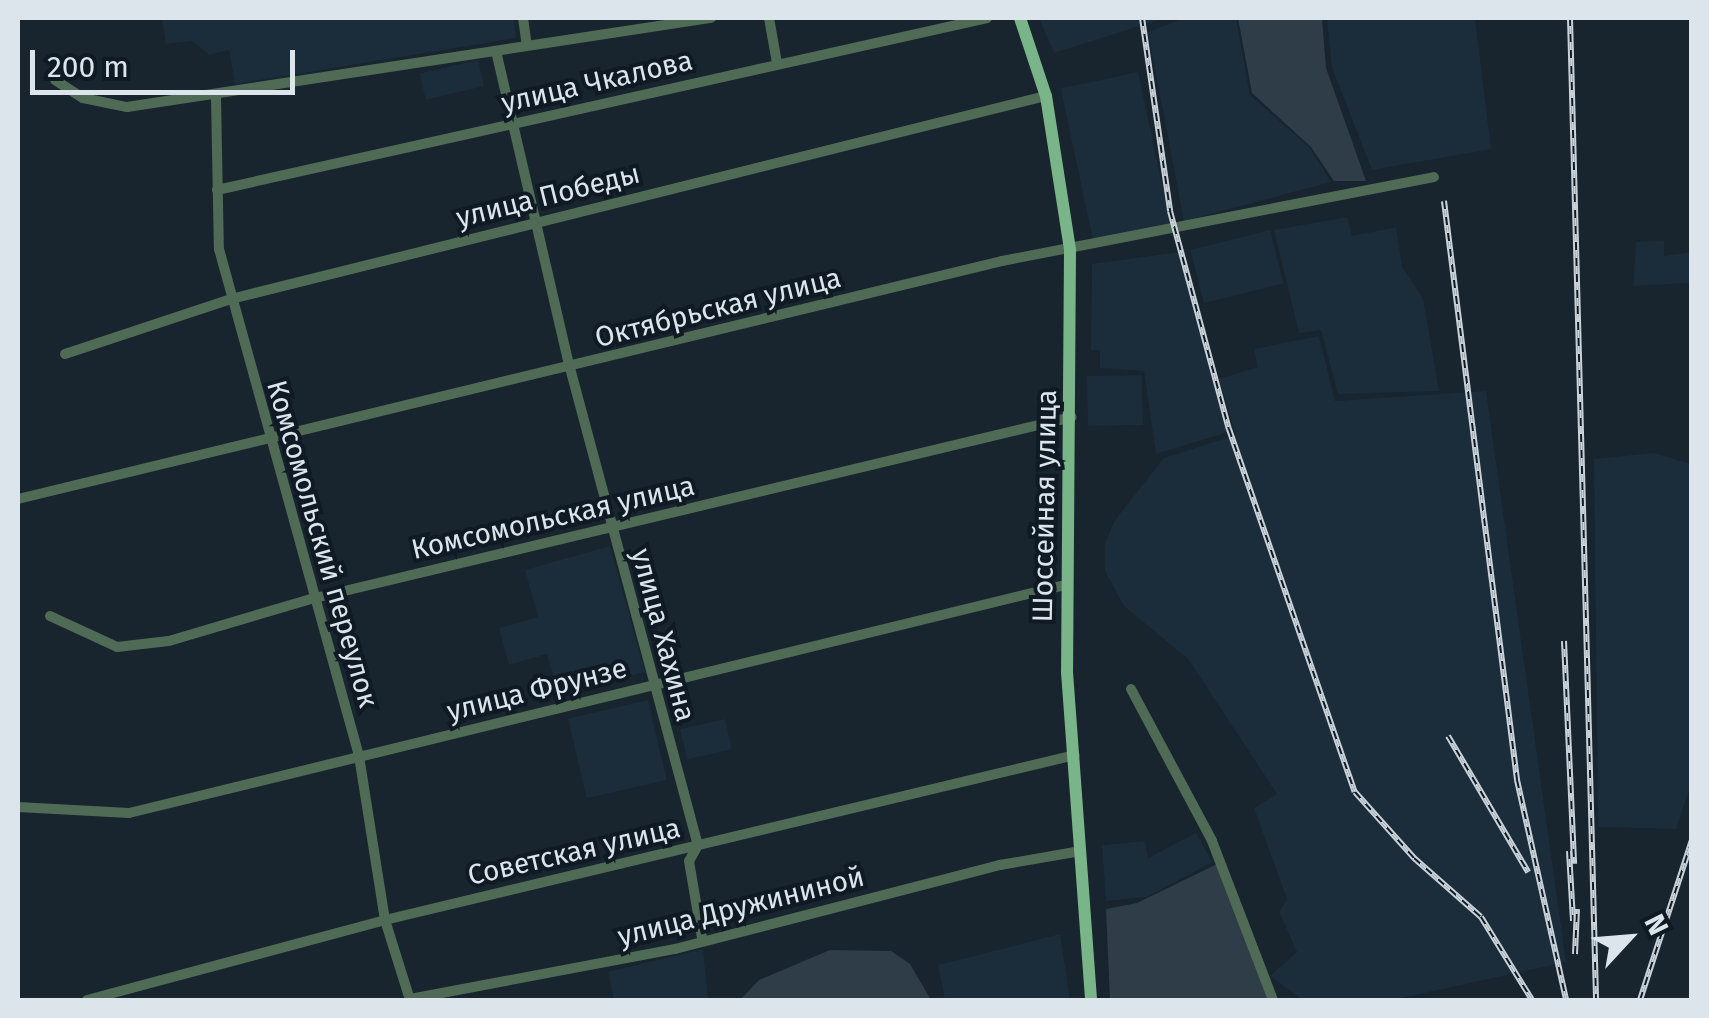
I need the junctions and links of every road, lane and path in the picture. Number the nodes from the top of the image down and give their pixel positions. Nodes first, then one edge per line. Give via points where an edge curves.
1 (524, 18) edge
2 (712, 18) edge
3 (769, 18) edge
4 (987, 18) edge
5 (1020, 18) edge
6 (527, 46) junction
7 (496, 50) junction
8 (776, 64) junction
9 (55, 80) dead end
10 (1046, 96) junction
11 (216, 98) junction
12 (510, 125) junction
13 (1434, 176) dead end
14 (217, 190) junction
15 (534, 223) junction
16 (1070, 250) junction
17 (231, 299) junction
18 (65, 354) dead end
19 (570, 368) junction
20 (1072, 417) junction
21 (269, 442) junction
22 (18, 499) edge
23 (611, 527) junction
24 (1066, 585) junction
25 (311, 599) junction
26 (50, 616) dead end
27 (652, 685) junction
28 (1131, 688) dead end
29 (1075, 755) junction
30 (358, 756) junction
31 (18, 807) edge
32 (698, 845) junction
33 (1081, 851) junction
34 (385, 920) junction
35 (702, 938) junction
36 (86, 1000) edge
37 (410, 1000) edge
38 (1091, 1000) edge
39 (1272, 1000) edge

1 - 6 street
2 - 6 street
3 - 8 street
4 - 8 street, улица Чкалова
5 - 10 main road, Шоссейная улица
6 - 7 street
7 - 11 street
7 - 12 street, улица Хахина
8 - 12 street, улица Чкалова
9 - 11 street via 104,105
10 - 15 street, улица Победы
10 - 16 main road, Шоссейная улица
11 - 14 street, Комсомольский переулок
12 - 14 street, улица Чкалова
12 - 15 street, улица Хахина
13 - 16 street, Октябрьская улица
14 - 17 street, Комсомольский переулок via 219,249
15 - 17 street, улица Победы
15 - 19 street, улица Хахина
16 - 19 street, Октябрьская улица
16 - 20 main road, Шоссейная улица
17 - 18 street, улица Победы
17 - 21 street, Комсомольский переулок
19 - 21 street, Октябрьская улица
19 - 23 street, улица Хахина
20 - 23 street, Комсомольская улица
20 - 24 main road, Шоссейная улица
21 - 22 street, Октябрьская улица
21 - 25 street, Комсомольский переулок
23 - 25 street, Комсомольская улица
23 - 27 street, улица Хахина
24 - 27 street, улица Фрунзе
24 - 29 main road, Шоссейная улица
25 - 26 street, Комсомольская улица via 168,641 118,647
25 - 30 street, Комсомольский переулок
27 - 30 street, улица Фрунзе
27 - 32 street, улица Хахина
28 - 39 street via 1212,841
29 - 32 street, Советская улица
29 - 33 main road, Шоссейная улица
30 - 31 street, улица Фрунзе via 128,813
30 - 34 street, Комсомольский переулок
32 - 34 street, Советская улица
32 - 35 street, улица Хахина via 690,860
33 - 35 street, улица Дружининой
33 - 38 main road, Шоссейная улица
34 - 36 street, Советская улица
34 - 37 street, Комсомольский переулок
35 - 37 street, улица Дружининой via 471,993

